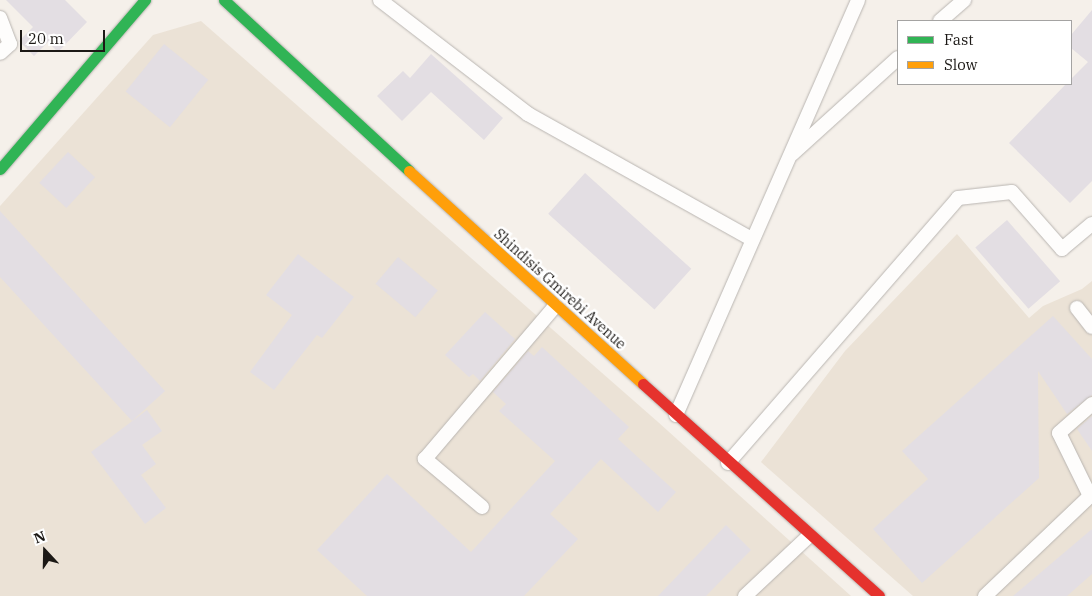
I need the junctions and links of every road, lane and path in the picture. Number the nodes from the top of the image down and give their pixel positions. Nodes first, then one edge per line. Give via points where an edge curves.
1 (145, 0) edge
2 (224, 0) edge
3 (380, 0) edge
4 (858, 0) edge
5 (964, 0) edge
6 (0, 18) edge
7 (941, 20) edge
8 (0, 53) edge
9 (897, 59) edge
10 (787, 158) junction
11 (3, 160) edge
12 (1092, 224) edge
13 (752, 239) junction
14 (555, 306) junction
15 (1077, 308) dead end
16 (1092, 327) edge
17 (1092, 404) edge
18 (676, 415) junction
19 (728, 463) junction
20 (482, 507) dead end
21 (809, 536) junction
22 (745, 596) edge
23 (879, 596) edge
24 (985, 596) edge

1 - 11 main road
2 - 14 main road, Shindisis Gmirebi Avenue
3 - 13 lane via 528,114
4 - 10 lane
5 - 7 lane
6 - 8 lane via 10,44
9 - 10 lane
10 - 13 lane
12 - 19 lane via 1062,249 1012,192 958,198
13 - 18 lane
14 - 18 main road, Shindisis Gmirebi Avenue
14 - 20 lane via 425,460
15 - 16 lane
17 - 24 lane via 1059,433 1090,496
18 - 19 main road, Shindisis Gmirebi Avenue
19 - 21 main road, Shindisis Gmirebi Avenue
21 - 22 lane
21 - 23 main road, Shindisis Gmirebi Avenue

